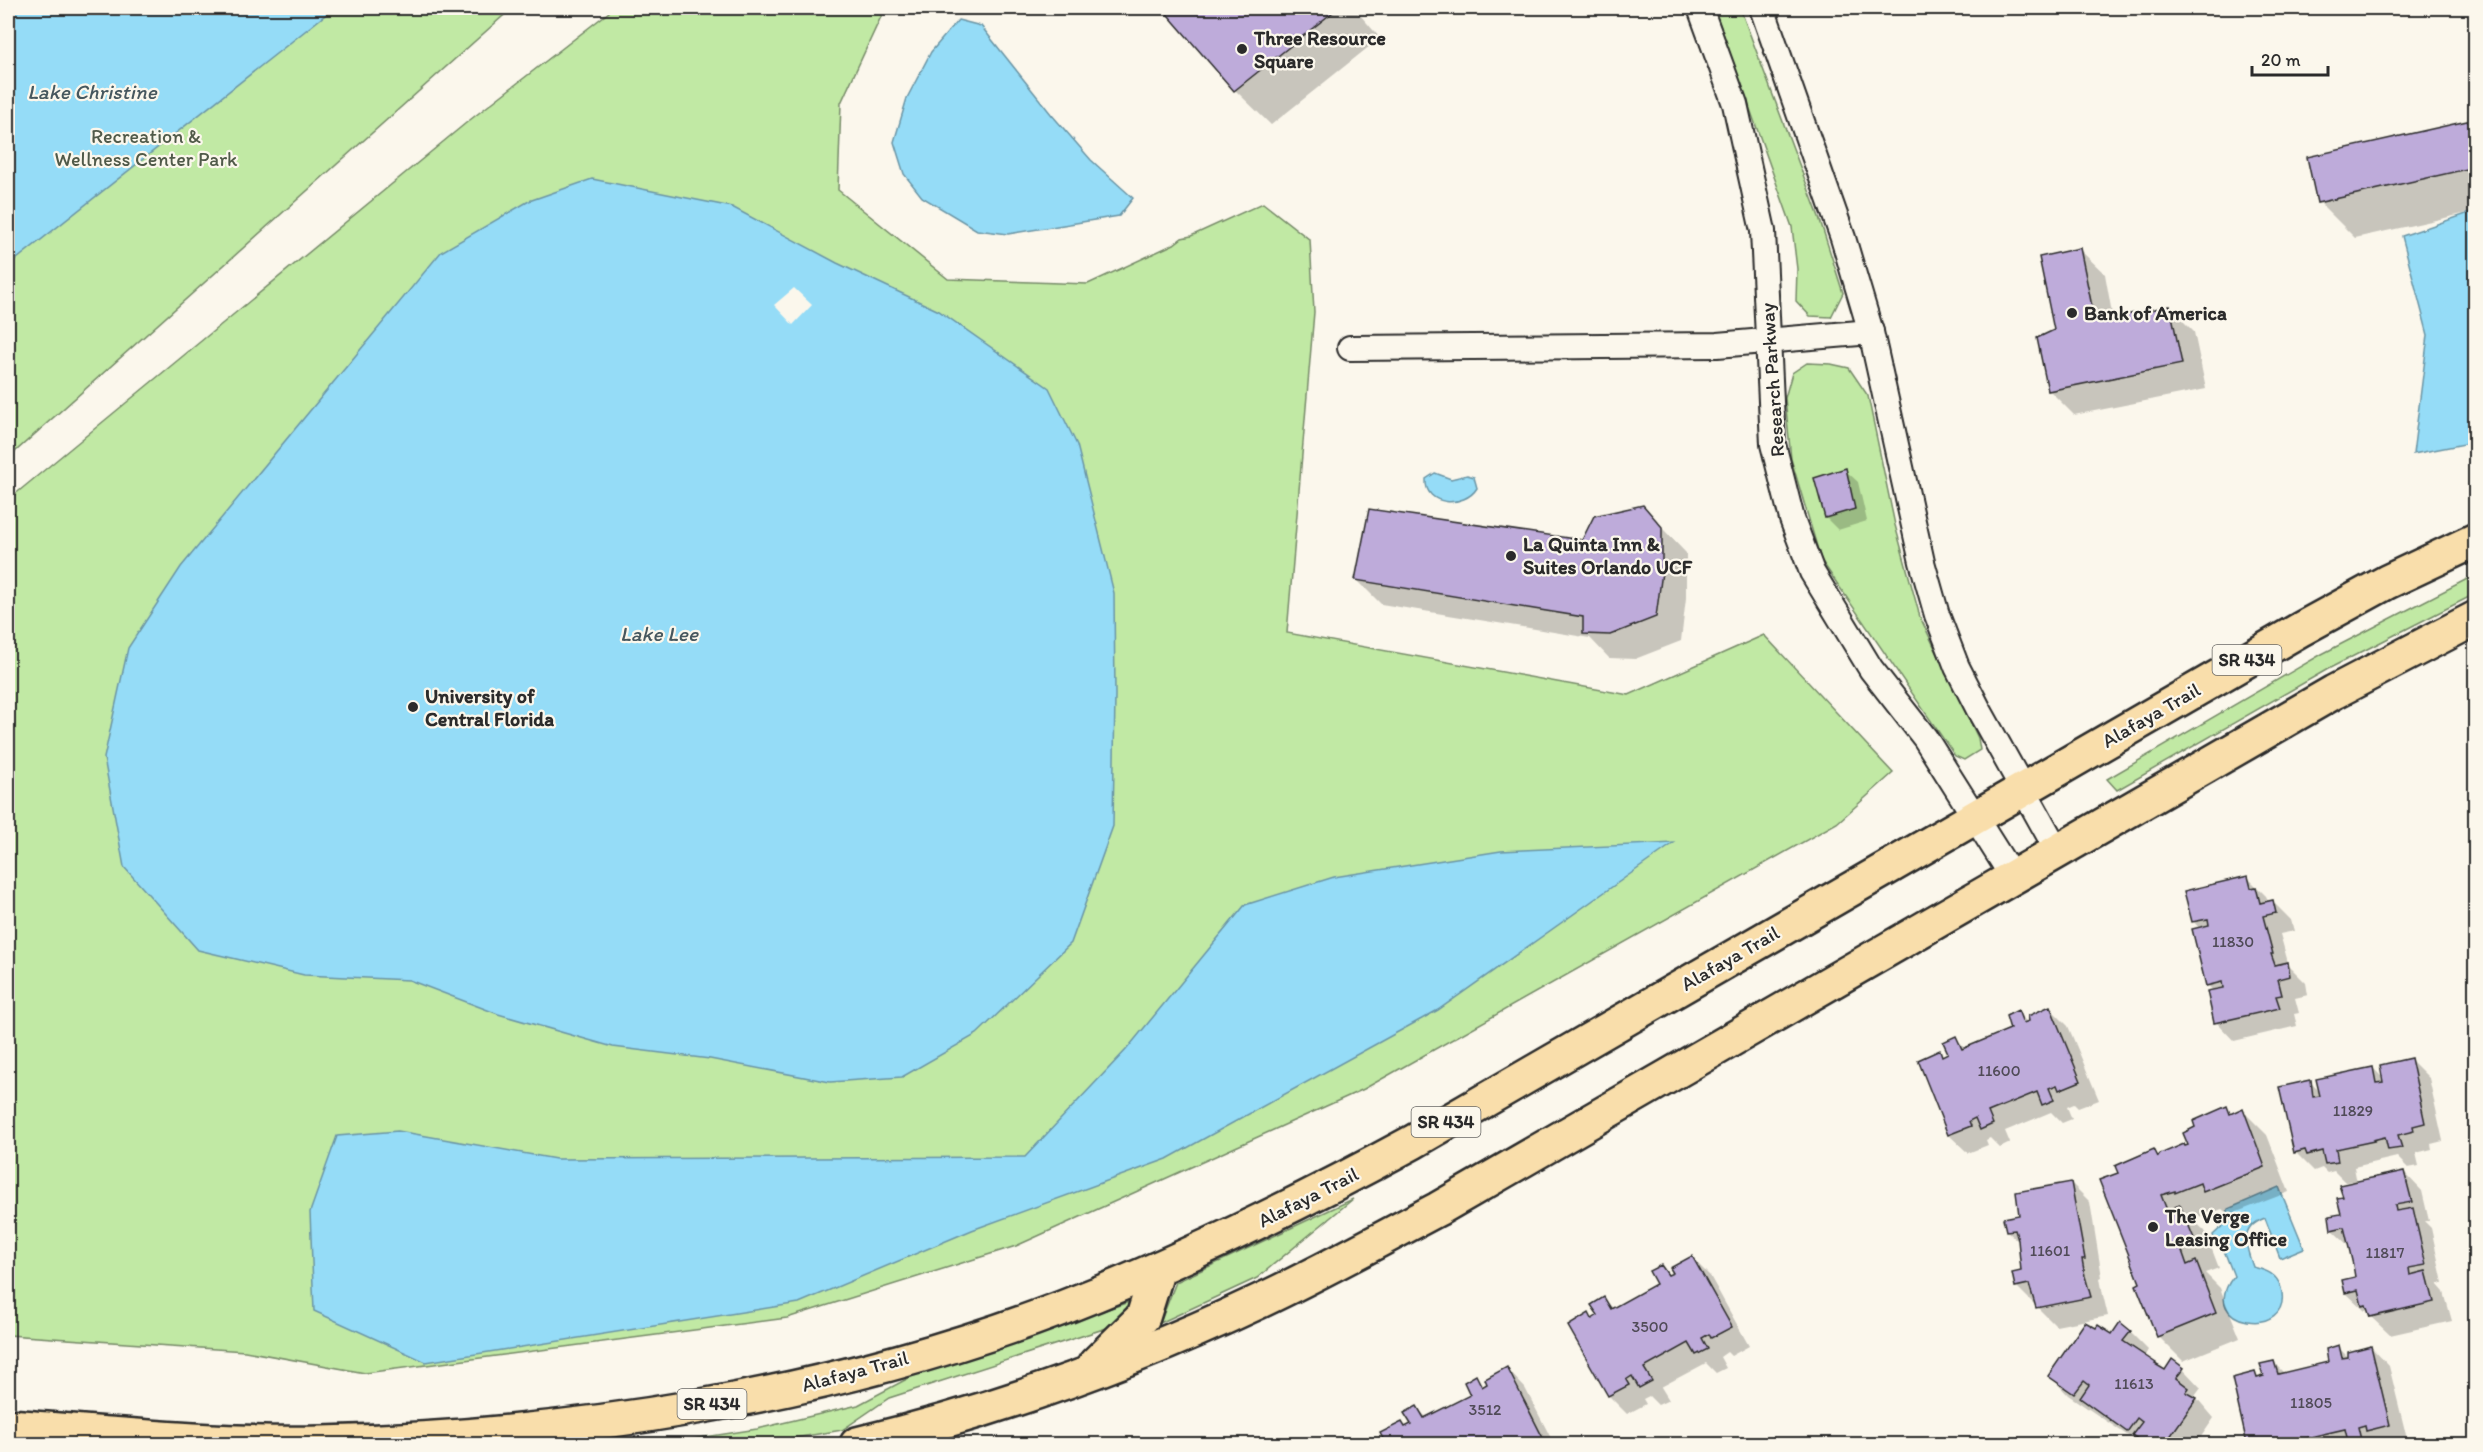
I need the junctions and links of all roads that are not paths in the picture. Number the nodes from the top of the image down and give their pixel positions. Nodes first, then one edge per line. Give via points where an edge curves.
1 (1700, 8) edge
2 (1762, 8) edge
3 (1871, 332) junction
4 (1767, 342) junction
5 (1350, 348) dead end
6 (2475, 540) edge
7 (2475, 618) edge
8 (2022, 788) junction
9 (1974, 817) junction
10 (2057, 850) junction
11 (2012, 876) junction
12 (1158, 1269) junction
13 (1083, 1376) junction
14 (590, 1423) junction
15 (8, 1426) edge
16 (539, 1444) edge
17 (857, 1444) edge

1 - 4 street, Research Parkway via 1735,104 1763,231
2 - 3 street via 1843,238
3 - 4 street
3 - 8 street via 1937,615 1957,667
4 - 5 street
4 - 9 street, Research Parkway via 1773,444 1792,519 1812,572 1871,669 1924,738
6 - 8 main road, Alafaya Trail / SR 434 via 2377,587
7 - 10 main road via 2334,692
8 - 9 main road, Alafaya Trail / SR 434
8 - 10 street
9 - 11 street, Research Parkway
9 - 12 main road, Alafaya Trail / SR 434 via 1393,1153 1313,1197
10 - 11 main road
11 - 13 main road via 1438,1209 1261,1301
12 - 13 main road via 1143,1317
12 - 14 main road, Alafaya Trail / SR 434 via 1060,1309 873,1367 759,1395
13 - 17 main road
14 - 15 main road, Alafaya Trail / SR 434 via 442,1438 318,1443
14 - 16 main road

